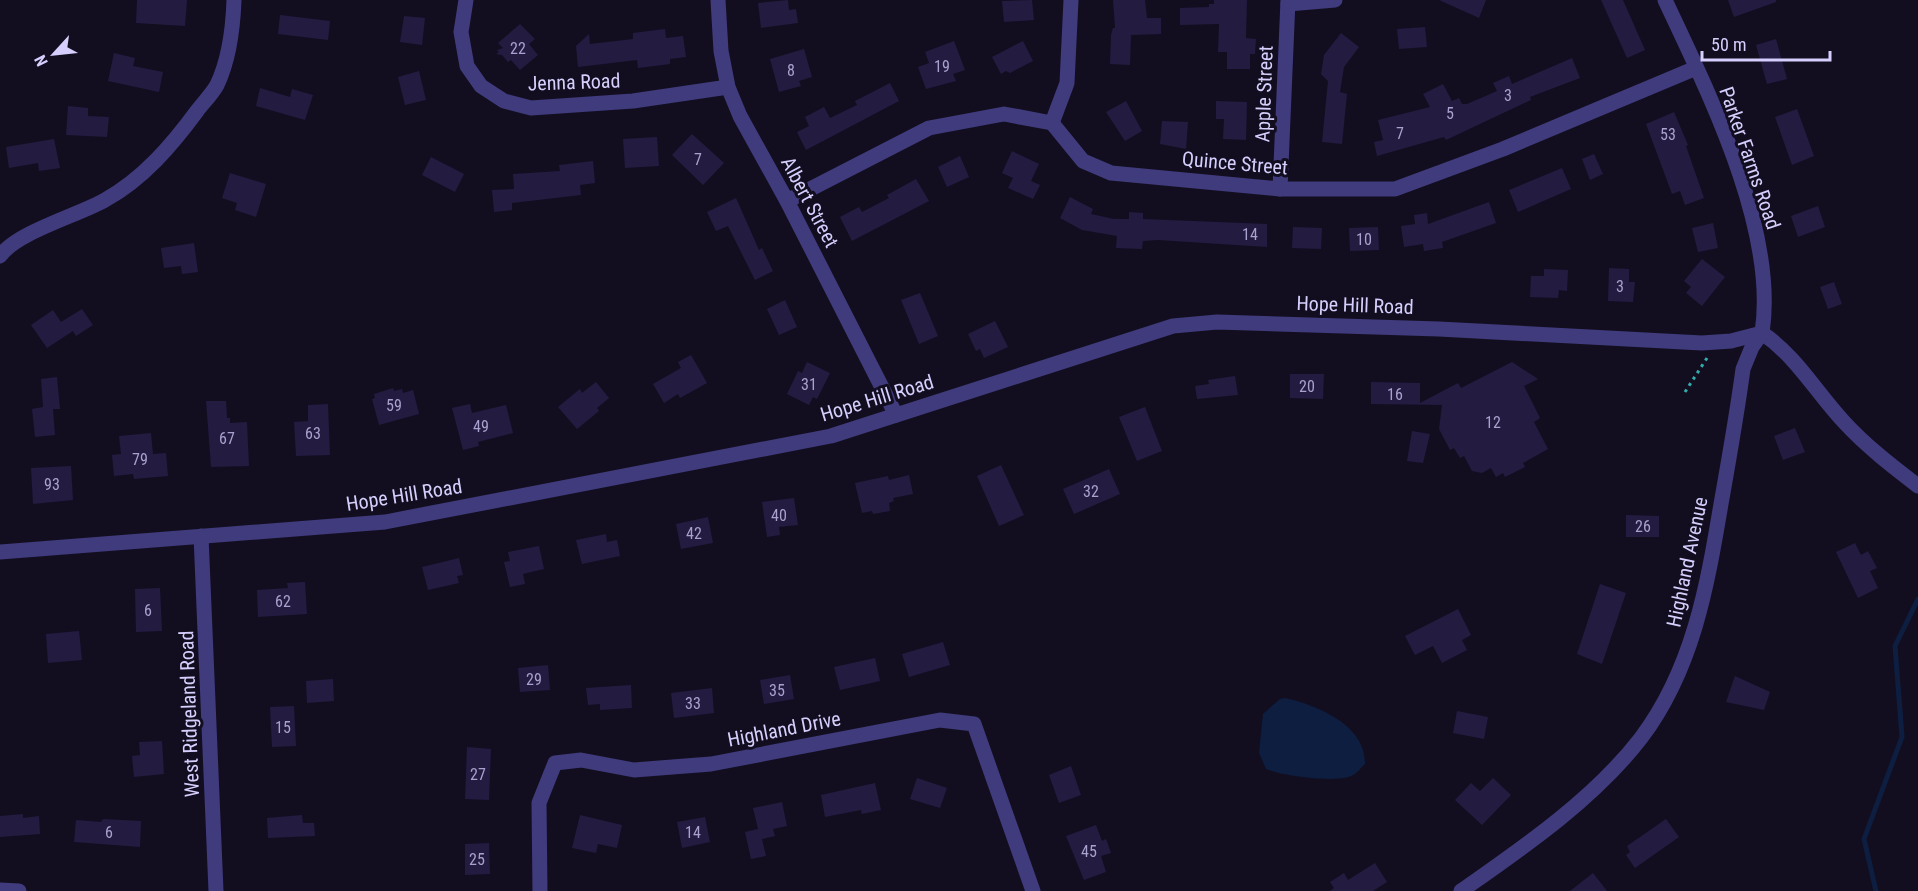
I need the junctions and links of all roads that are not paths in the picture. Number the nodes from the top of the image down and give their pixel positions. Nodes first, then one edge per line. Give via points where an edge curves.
1 (234, 0) edge
2 (466, 0) edge
3 (717, 0) edge
4 (1071, 0) edge
5 (1335, 0) edge
6 (1665, 0) edge
7 (1288, 2) edge
8 (1696, 68) junction
9 (728, 87) junction
10 (1052, 123) junction
11 (1280, 189) junction
12 (787, 201) junction
13 (0, 256) edge
14 (1761, 333) junction
15 (896, 415) junction
16 (1918, 486) edge
17 (201, 536) junction
18 (0, 552) edge
19 (0, 890) edge
20 (19, 891) edge
21 (216, 891) edge
22 (540, 891) edge
23 (1033, 891) edge
24 (1461, 891) edge

1 - 13 street via 233,28 217,86 176,139 141,175 106,200 43,228 4,249
2 - 9 street, Jenna Road via 461,32 467,66 481,86 504,101 531,108 633,101
3 - 9 street, Albert Street
4 - 10 street via 1067,83
5 - 7 street
6 - 8 street, Parker Farms Road
7 - 11 street, Apple Street
8 - 11 street, Quince Street via 1503,149 1395,189
8 - 14 street, Parker Farms Road via 1750,212 1764,295
9 - 12 street, Albert Street
10 - 11 street, Quince Street via 1083,160 1111,173
10 - 12 street via 1004,114 929,128
12 - 15 street, Albert Street
14 - 15 street, Hope Hill Road via 1702,343 1439,329 1206,323 1173,326
14 - 16 street via 1786,352 1845,424
14 - 24 street, Highland Avenue via 1743,369 1702,608 1682,668 1666,701 1632,749 1590,791
15 - 17 street, Hope Hill Road via 831,436 385,522
17 - 18 street, Hope Hill Road
17 - 21 street, West Ridgeland Road
19 - 20 street
22 - 23 street, Highland Drive via 539,802 555,763 581,760 634,770 711,764 940,720 975,724

